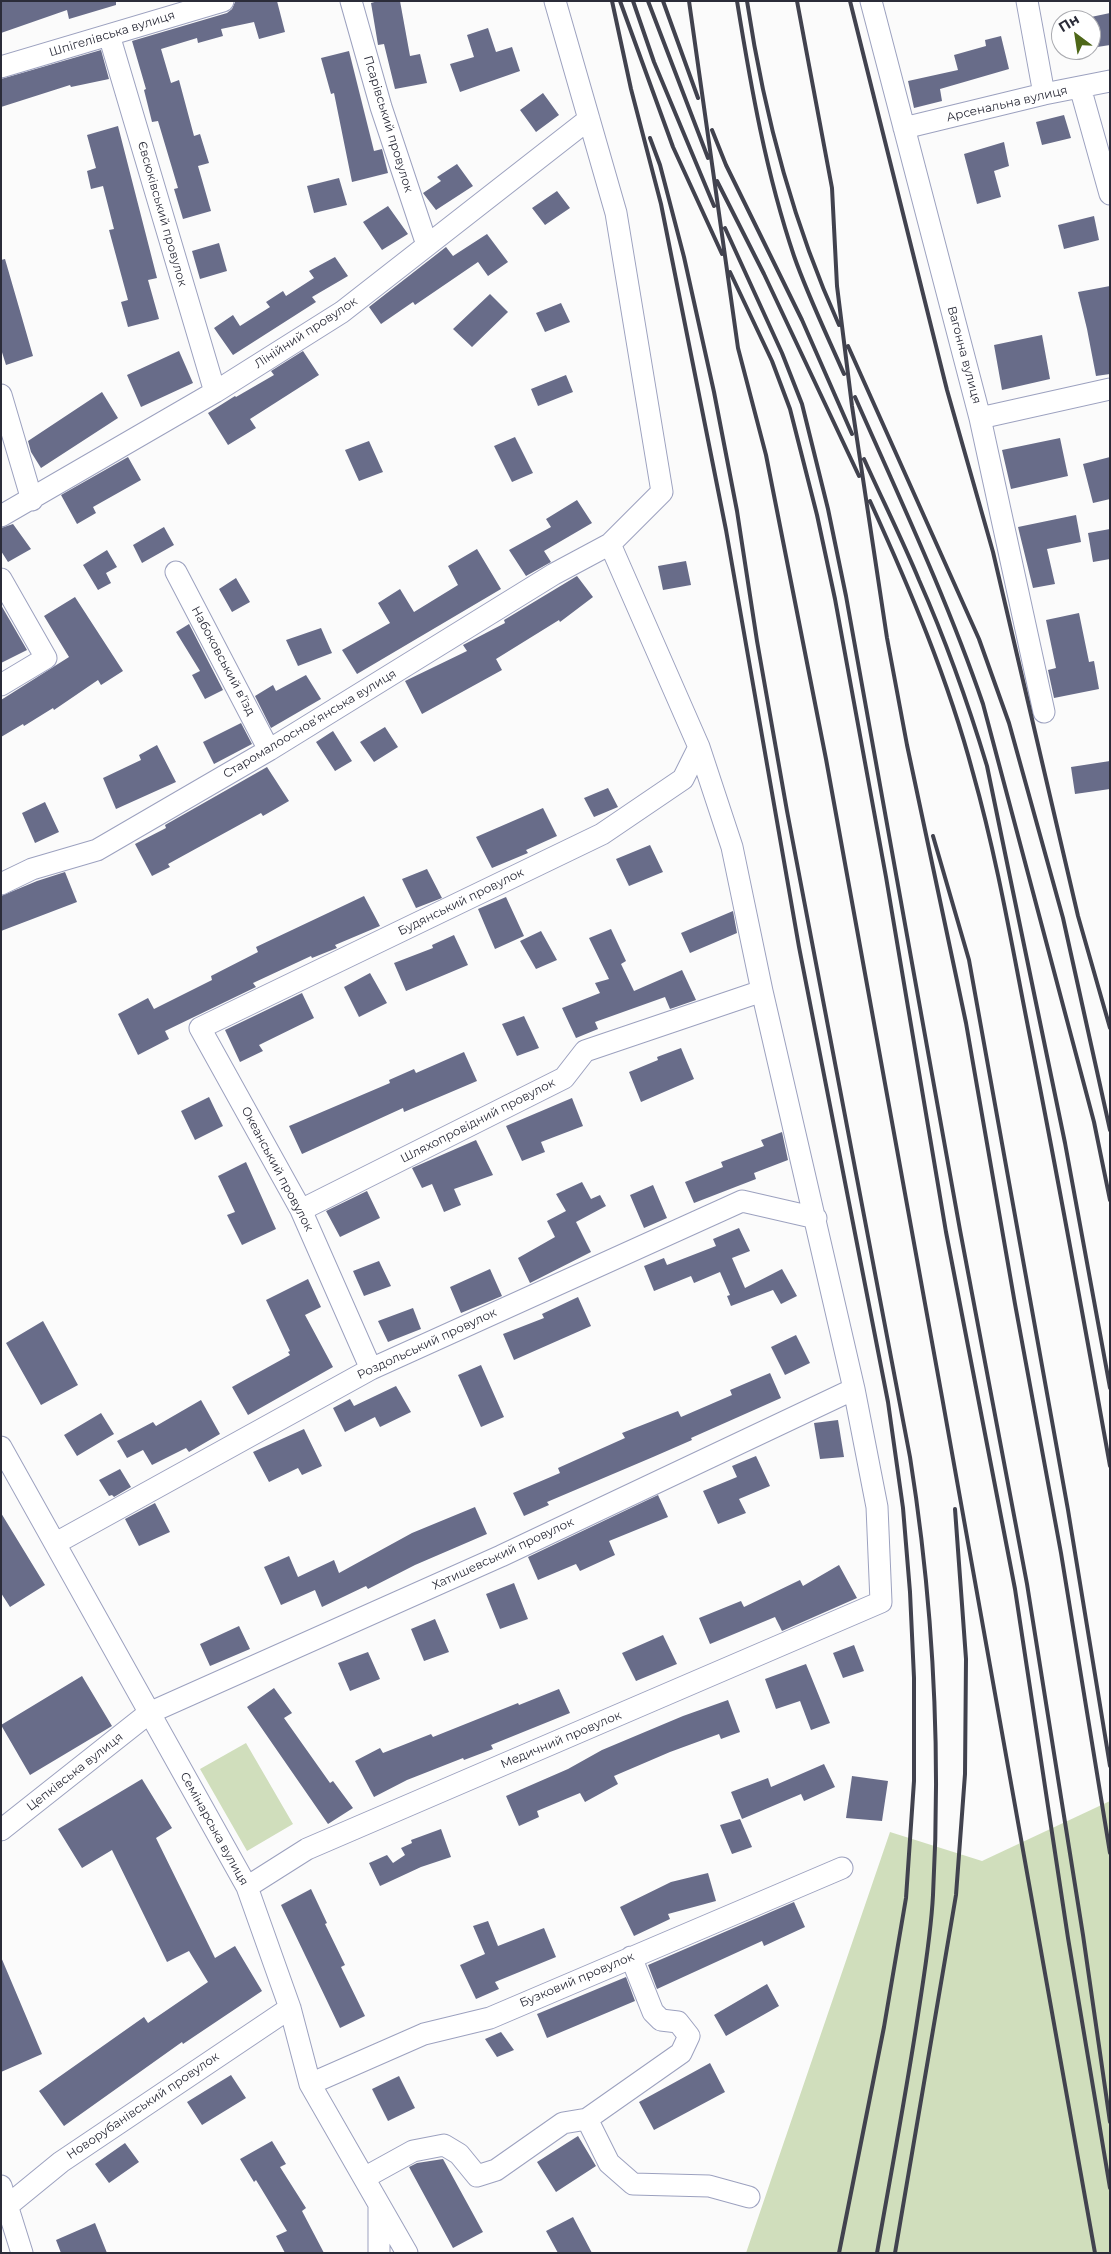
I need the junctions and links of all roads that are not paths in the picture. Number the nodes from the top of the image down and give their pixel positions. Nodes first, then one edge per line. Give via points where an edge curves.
1 (223, 1) edge
2 (351, 1) edge
3 (555, 1) edge
4 (871, 1) edge
5 (1027, 1) edge
6 (109, 35) junction
7 (1, 67) edge
8 (1110, 81) edge
9 (1080, 87) junction
10 (1044, 94) junction
11 (589, 119) junction
12 (904, 128) junction
13 (1110, 194) edge
14 (427, 245) junction
15 (1110, 390) edge
16 (215, 392) junction
17 (1, 395) edge
18 (980, 418) junction
19 (32, 500) junction
20 (1, 516) edge
21 (610, 544) junction
22 (176, 572) dead end
23 (1, 579) edge
24 (1, 685) edge
25 (1044, 712) dead end
26 (699, 747) junction
27 (269, 750) junction
28 (1, 884) edge
29 (762, 991) junction
30 (200, 1028) joint
31 (301, 1210) junction
32 (816, 1218) junction
33 (371, 1369) junction
34 (854, 1389) junction
35 (1, 1447) edge
36 (56, 1543) junction
37 (149, 1713) junction
38 (1, 1830) edge
39 (842, 1868) dead end
40 (247, 1887) junction
41 (630, 1958) junction
42 (290, 2008) junction
43 (310, 2084) junction
44 (587, 2119) junction
45 (364, 2178) junction
46 (748, 2197) dead end
47 (3, 2201) edge
48 (379, 2204) junction
49 (22, 2253) edge
50 (379, 2253) edge
51 (407, 2253) edge

1 - 6 street, Шпігелівська вулиця
2 - 14 street, Псарівський провулок via 381,107
3 - 11 street
4 - 12 street, Вагонна вулиця
5 - 10 street
6 - 7 street, Шпігелівська вулиця
6 - 16 street, Євсюківський провулок
8 - 9 street, Арсенальна вулиця
9 - 10 street, Арсенальна вулиця
9 - 13 street
10 - 12 street, Арсенальна вулиця
11 - 14 street, Лінійний провулок
11 - 21 street, Старомалооснов’янська вулиця via 616,213 662,492
12 - 18 street, Вагонна вулиця
14 - 16 street, Лінійний провулок via 342,312
15 - 18 street
16 - 19 street, Лінійний провулок
17 - 19 street
18 - 25 street, Вагонна вулиця
19 - 20 street, Лінійний провулок
21 - 26 street
21 - 27 street, Старомалооснов’янська вулиця via 554,574
22 - 27 street, Набоковський в’їзд
23 - 24 street via 46,658
26 - 29 street via 732,847
26 - 30 street, Будянський провулок via 683,779 602,834
27 - 28 street, Старомалооснов’янська вулиця via 96,850 32,868
29 - 31 street, Шляхопровідний провулок via 585,1051 564,1078
29 - 32 street
30 - 31 street, Океанський провулок
31 - 33 street, Океанський провулок
32 - 33 street, Роздольський провулок via 742,1201
32 - 34 street
33 - 36 street, Роздольський провулок
34 - 37 street, Хатишевський провулок via 500,1556
34 - 40 street, Медичний провулок via 877,1507 880,1602 307,1849
35 - 36 street, Семінарська вулиця
36 - 37 street, Семінарська вулиця
37 - 38 street, Цепківська вулиця
37 - 40 street, Семінарська вулиця
39 - 41 street, Бузковий провулок
40 - 42 street, Семінарська вулиця
41 - 43 street, Бузковий провулок via 490,2018 424,2034
41 - 44 street via 653,2012 661,2020 678,2022 689,2036 681,2053
42 - 43 street, Семінарська вулиця
42 - 47 street, Новорубанівський провулок
43 - 45 street, Семінарська вулиця
44 - 45 street via 563,2123 496,2170 477,2176 459,2154 444,2145 413,2151
44 - 46 street via 609,2163 633,2184 709,2186
45 - 48 street, Семінарська вулиця
47 - 49 street
48 - 50 street
48 - 51 street, Семінарська вулиця

